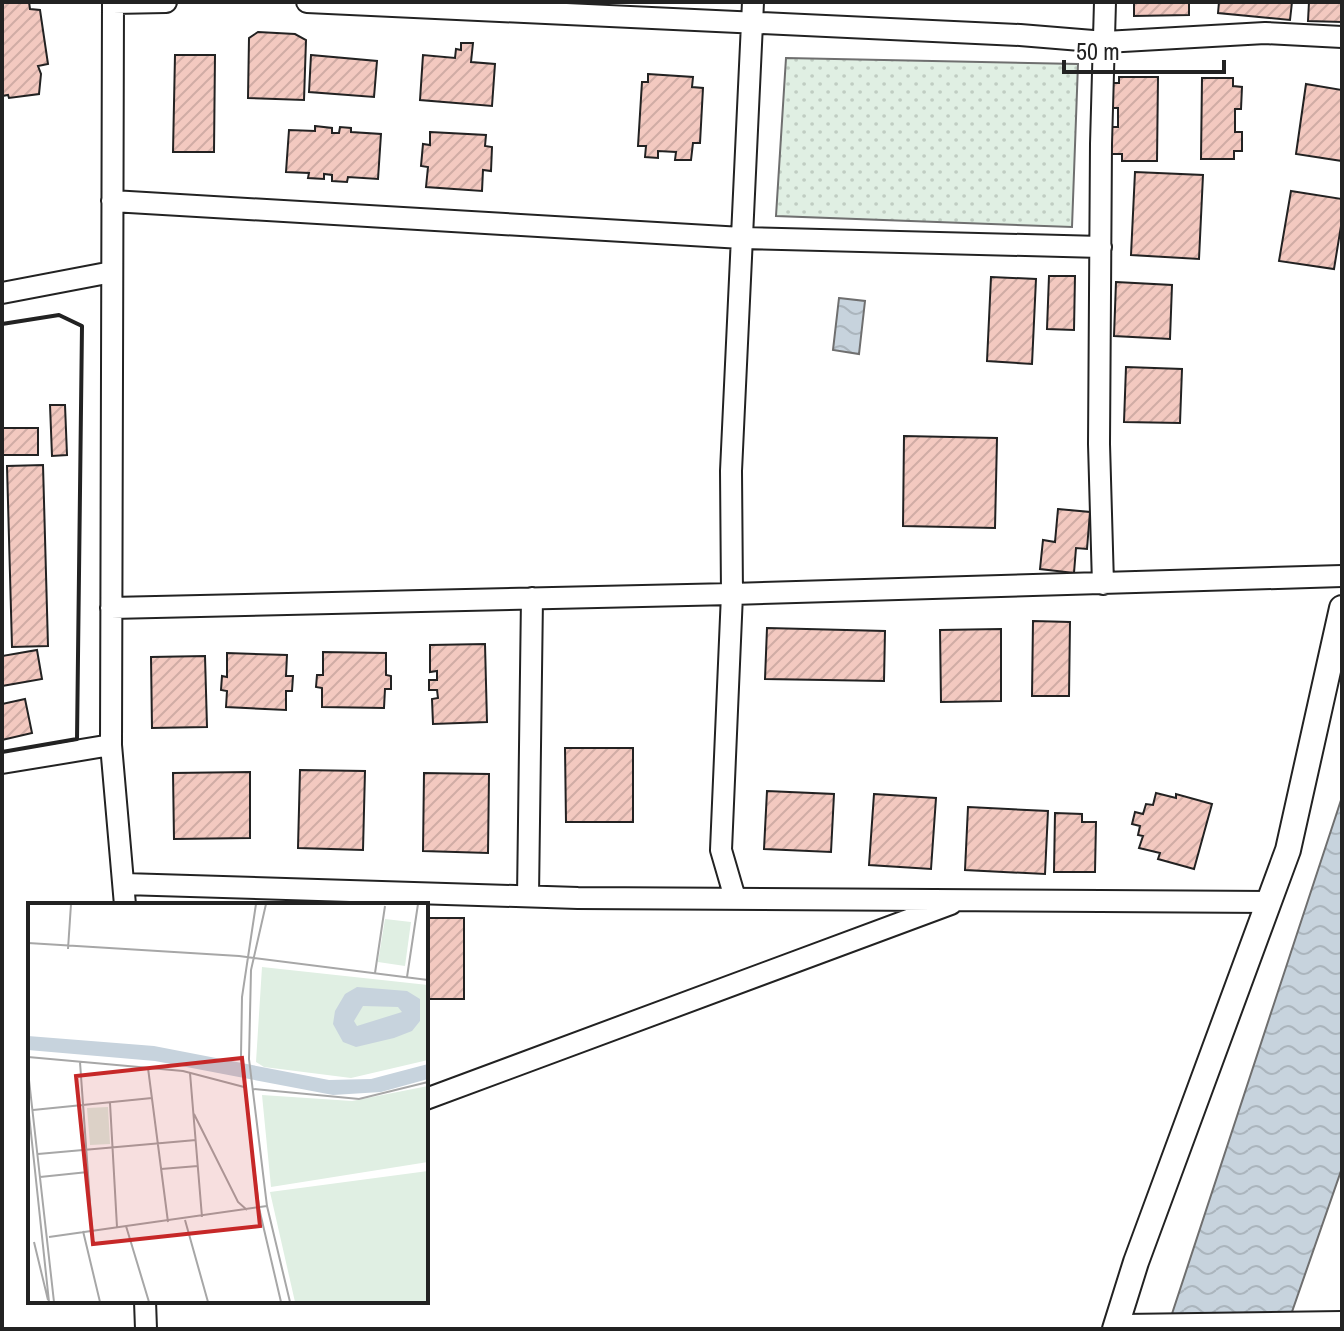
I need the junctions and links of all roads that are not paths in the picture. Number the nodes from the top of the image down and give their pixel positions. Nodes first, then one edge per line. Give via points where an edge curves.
1 (113, 2) edge
2 (166, 2) edge
3 (307, 2) edge
4 (1105, 2) edge
5 (573, 8) edge
6 (752, 12) edge
7 (1342, 37) edge
8 (1105, 42) junction
9 (112, 201) junction
10 (742, 238) junction
11 (1101, 247) junction
12 (112, 272) junction
13 (2, 293) edge
14 (1342, 576) edge
15 (1103, 584) junction
16 (732, 594) junction
17 (532, 598) junction
18 (111, 608) junction
19 (1342, 608) edge
20 (111, 745) junction
21 (2, 763) edge
22 (124, 895) edge
23 (528, 896) junction
24 (735, 898) junction
25 (963, 899) junction
26 (1270, 902) junction
27 (428, 1098) edge
28 (145, 1303) edge
29 (1342, 1326) edge
30 (146, 1329) edge
31 (1115, 1329) edge
32 (1123, 1329) edge

1 - 2 street
1 - 9 street
3 - 5 street
4 - 8 street
5 - 6 street
6 - 8 street
6 - 10 street
7 - 8 street via 1265,33
8 - 11 street
9 - 10 street
9 - 12 street
10 - 11 street
10 - 16 street via 731,471
11 - 15 street
12 - 13 street
12 - 18 street
14 - 15 street
15 - 16 street
16 - 17 street
16 - 24 street via 721,850
17 - 18 street
17 - 23 street
18 - 20 street
19 - 26 street via 1288,850
20 - 21 street
20 - 22 street
22 - 23 street
23 - 24 street
24 - 25 street
25 - 26 street
25 - 27 street
26 - 31 street
28 - 30 street
29 - 32 main road

